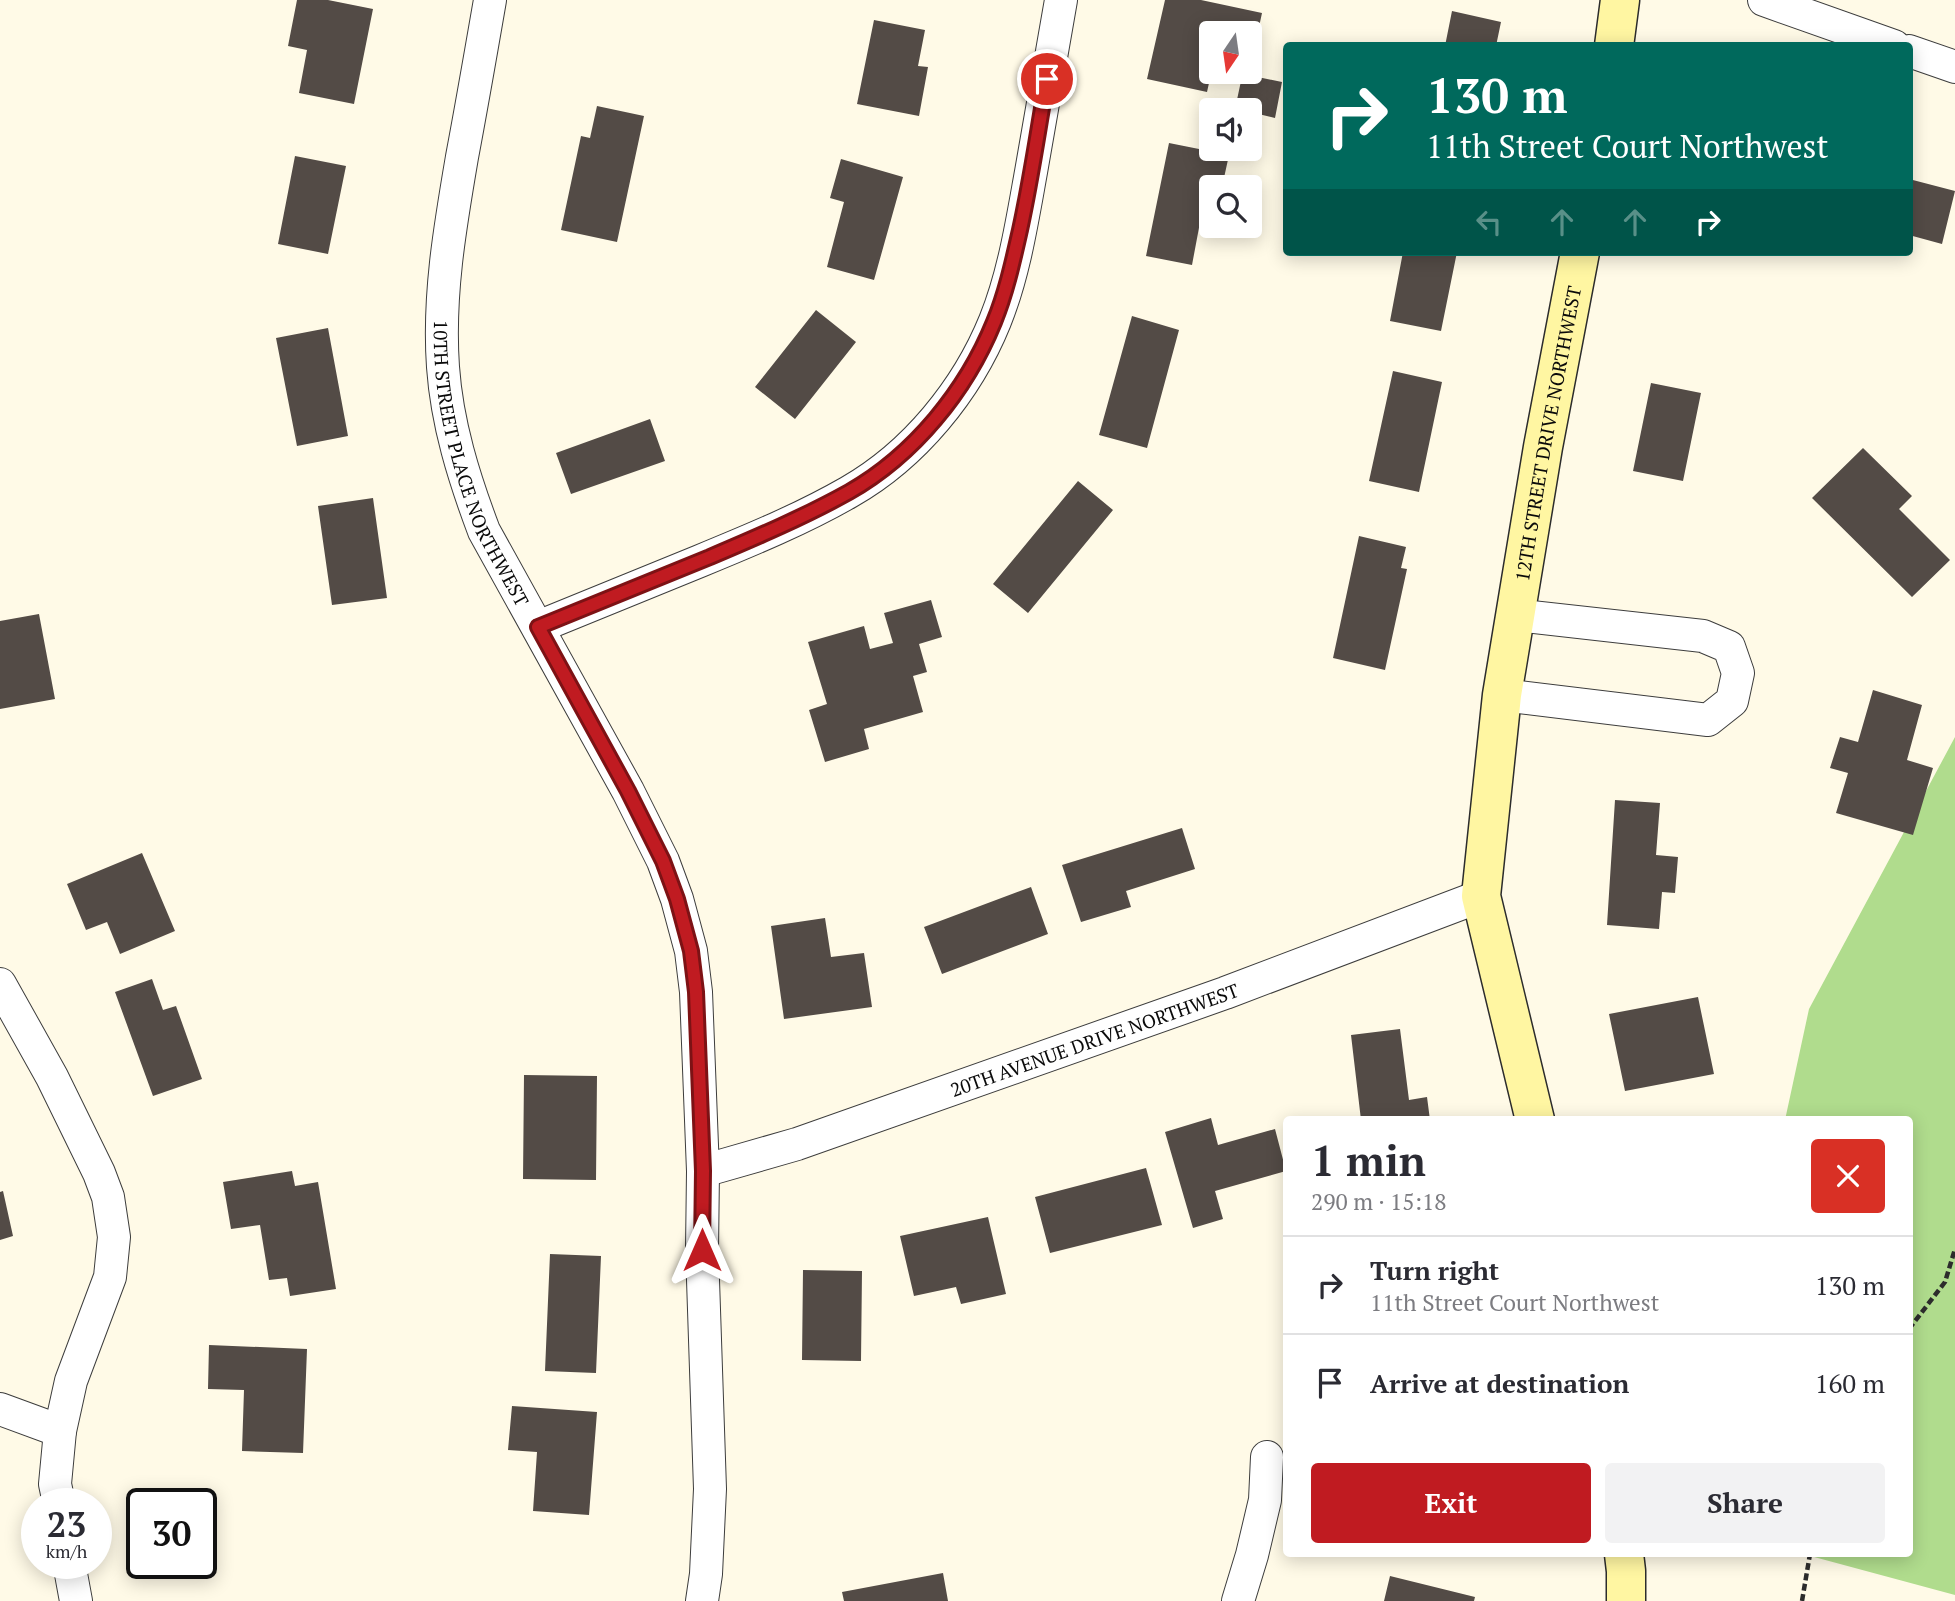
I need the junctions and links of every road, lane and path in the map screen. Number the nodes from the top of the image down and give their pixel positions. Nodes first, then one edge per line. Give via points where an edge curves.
1 (491, 0) edge
2 (1061, 0) edge
3 (1620, 0) edge
4 (1764, 0) edge
5 (1615, 42) edge
6 (1883, 42) edge
7 (1913, 52) edge
8 (1955, 67) edge
9 (1579, 256) edge
10 (1515, 615) junction
11 (538, 627) junction
12 (1502, 695) junction
13 (1481, 896) junction
14 (0, 984) edge
15 (1534, 1116) edge
16 (703, 1171) junction
17 (1955, 1249) edge
18 (1913, 1324) edge
19 (0, 1409) edge
20 (60, 1431) junction
21 (1267, 1457) dead end
22 (56, 1488) edge
23 (1624, 1557) edge
24 (1809, 1557) edge
25 (72, 1579) edge
26 (76, 1601) edge
27 (702, 1601) edge
28 (1237, 1601) edge
29 (1626, 1601) edge
30 (1802, 1601) edge

1 - 11 street, 10TH STREET PLACE NORTHWEST via 447,243 443,367 448,409 469,491 484,531
2 - 11 street via 1012,268 985,344 941,412 913,443 850,492 771,532
3 - 5 street
4 - 6 street
7 - 8 street
9 - 10 street, 12TH STREET DRIVE NORTHWEST
10 - 12 street, 12TH STREET DRIVE NORTHWEST
10 - 12 street via 1703,636 1729,647 1738,673 1732,701 1708,720
11 - 16 street, 10TH STREET PLACE NORTHWEST via 628,791 677,899 696,992
12 - 13 street, 12TH STREET DRIVE NORTHWEST
13 - 15 street, 12TH STREET DRIVE NORTHWEST
13 - 16 street, 20TH AVENUE DRIVE NORTHWEST via 1225,993 797,1144
14 - 20 street via 99,1173 114,1237 110,1277 71,1381
16 - 27 street, 10TH STREET PLACE NORTHWEST via 710,1489
17 - 18 path via 1945,1282
19 - 20 street
20 - 22 street
21 - 28 street via 1265,1500
23 - 29 street
24 - 30 path
25 - 26 street

